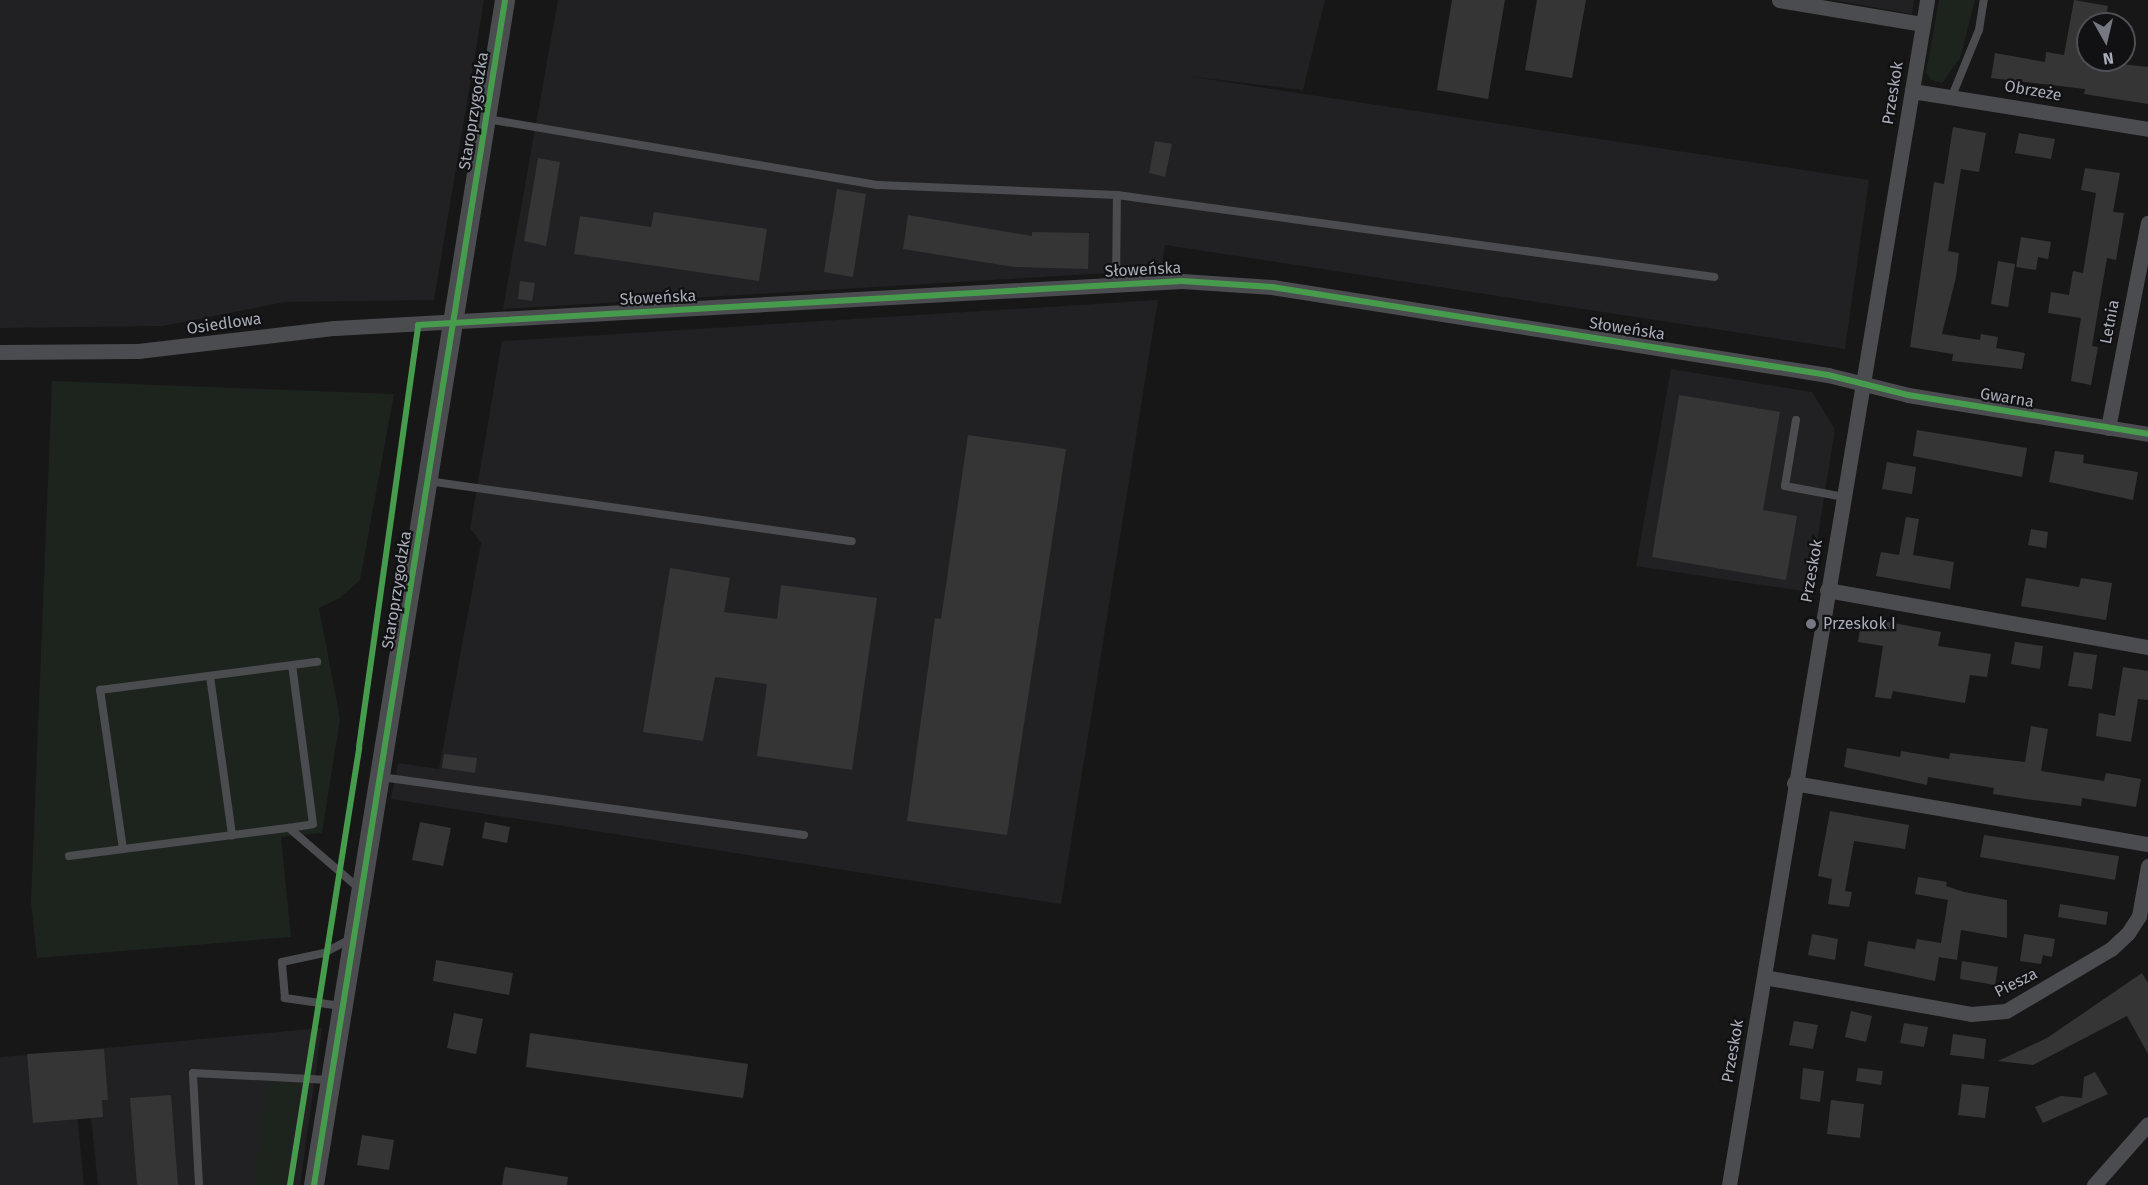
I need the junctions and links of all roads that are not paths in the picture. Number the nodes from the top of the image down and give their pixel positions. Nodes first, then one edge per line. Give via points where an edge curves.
1 (505, 0) edge
2 (1779, 0) edge
3 (1927, 0) edge
4 (1984, 0) edge
5 (1923, 24) junction
6 (1912, 91) junction
7 (1952, 96) junction
8 (487, 119) junction
9 (2148, 129) edge
10 (1117, 195) junction
11 (2148, 223) edge
12 (1714, 277) dead end
13 (1116, 285) junction
14 (453, 324) junction
15 (0, 352) edge
16 (1863, 383) junction
17 (1796, 420) dead end
18 (2108, 428) junction
19 (2148, 434) edge
20 (428, 481) junction
21 (1844, 497) junction
22 (852, 541) dead end
23 (1827, 590) junction
24 (2148, 647) edge
25 (317, 662) dead end
26 (292, 665) junction
27 (210, 676) junction
28 (381, 777) junction
29 (1794, 783) junction
30 (289, 828) junction
31 (232, 835) junction
32 (804, 835) dead end
33 (2148, 844) edge
34 (123, 849) junction
35 (69, 856) dead end
36 (2148, 866) edge
37 (362, 891) junction
38 (354, 936) junction
39 (1764, 977) junction
40 (343, 1006) junction
41 (331, 1081) junction
42 (2148, 1124) edge
43 (199, 1185) edge
44 (314, 1185) edge
45 (1729, 1185) edge
46 (2094, 1185) edge

1 - 8 street, Staroprzygodzka
2 - 5 street
3 - 5 street, Przeskok
4 - 7 lane via 1979,30
5 - 6 street, Przeskok
6 - 7 street, Obrzeże
6 - 16 street, Przeskok
7 - 9 street, Obrzeże
8 - 10 lane via 878,185
8 - 14 street, Staroprzygodzka
10 - 12 lane
10 - 13 lane
11 - 18 street, Letnia
13 - 14 street, Słoweńska
13 - 16 street, Słoweńska via 1182,281 1272,287
14 - 15 street, Osiedlowa via 335,328 138,351
14 - 20 street, Staroprzygodzka
16 - 18 street, Gwarna
16 - 21 street, Przeskok
17 - 21 lane via 1785,486
18 - 19 street, Gwarna
20 - 22 lane
20 - 28 street, Staroprzygodzka
21 - 23 street, Przeskok
23 - 24 street
23 - 29 street, Przeskok
25 - 26 lane
26 - 27 lane
26 - 30 lane via 313,824
27 - 31 lane
27 - 34 lane via 100,690
28 - 32 lane
28 - 37 street, Staroprzygodzka
29 - 33 street
29 - 39 street, Przeskok
30 - 31 lane
30 - 37 lane
31 - 34 lane
34 - 35 lane
36 - 39 street, Piesza via 2139,916 2128,933 2111,949 2006,1011 1971,1014
37 - 38 street, Staroprzygodzka
38 - 40 street, Staroprzygodzka
38 - 40 lane via 324,953 282,962 285,998
39 - 45 street, Przeskok
40 - 41 street, Staroprzygodzka
41 - 43 lane via 193,1073
41 - 44 street, Staroprzygodzka
42 - 46 street

